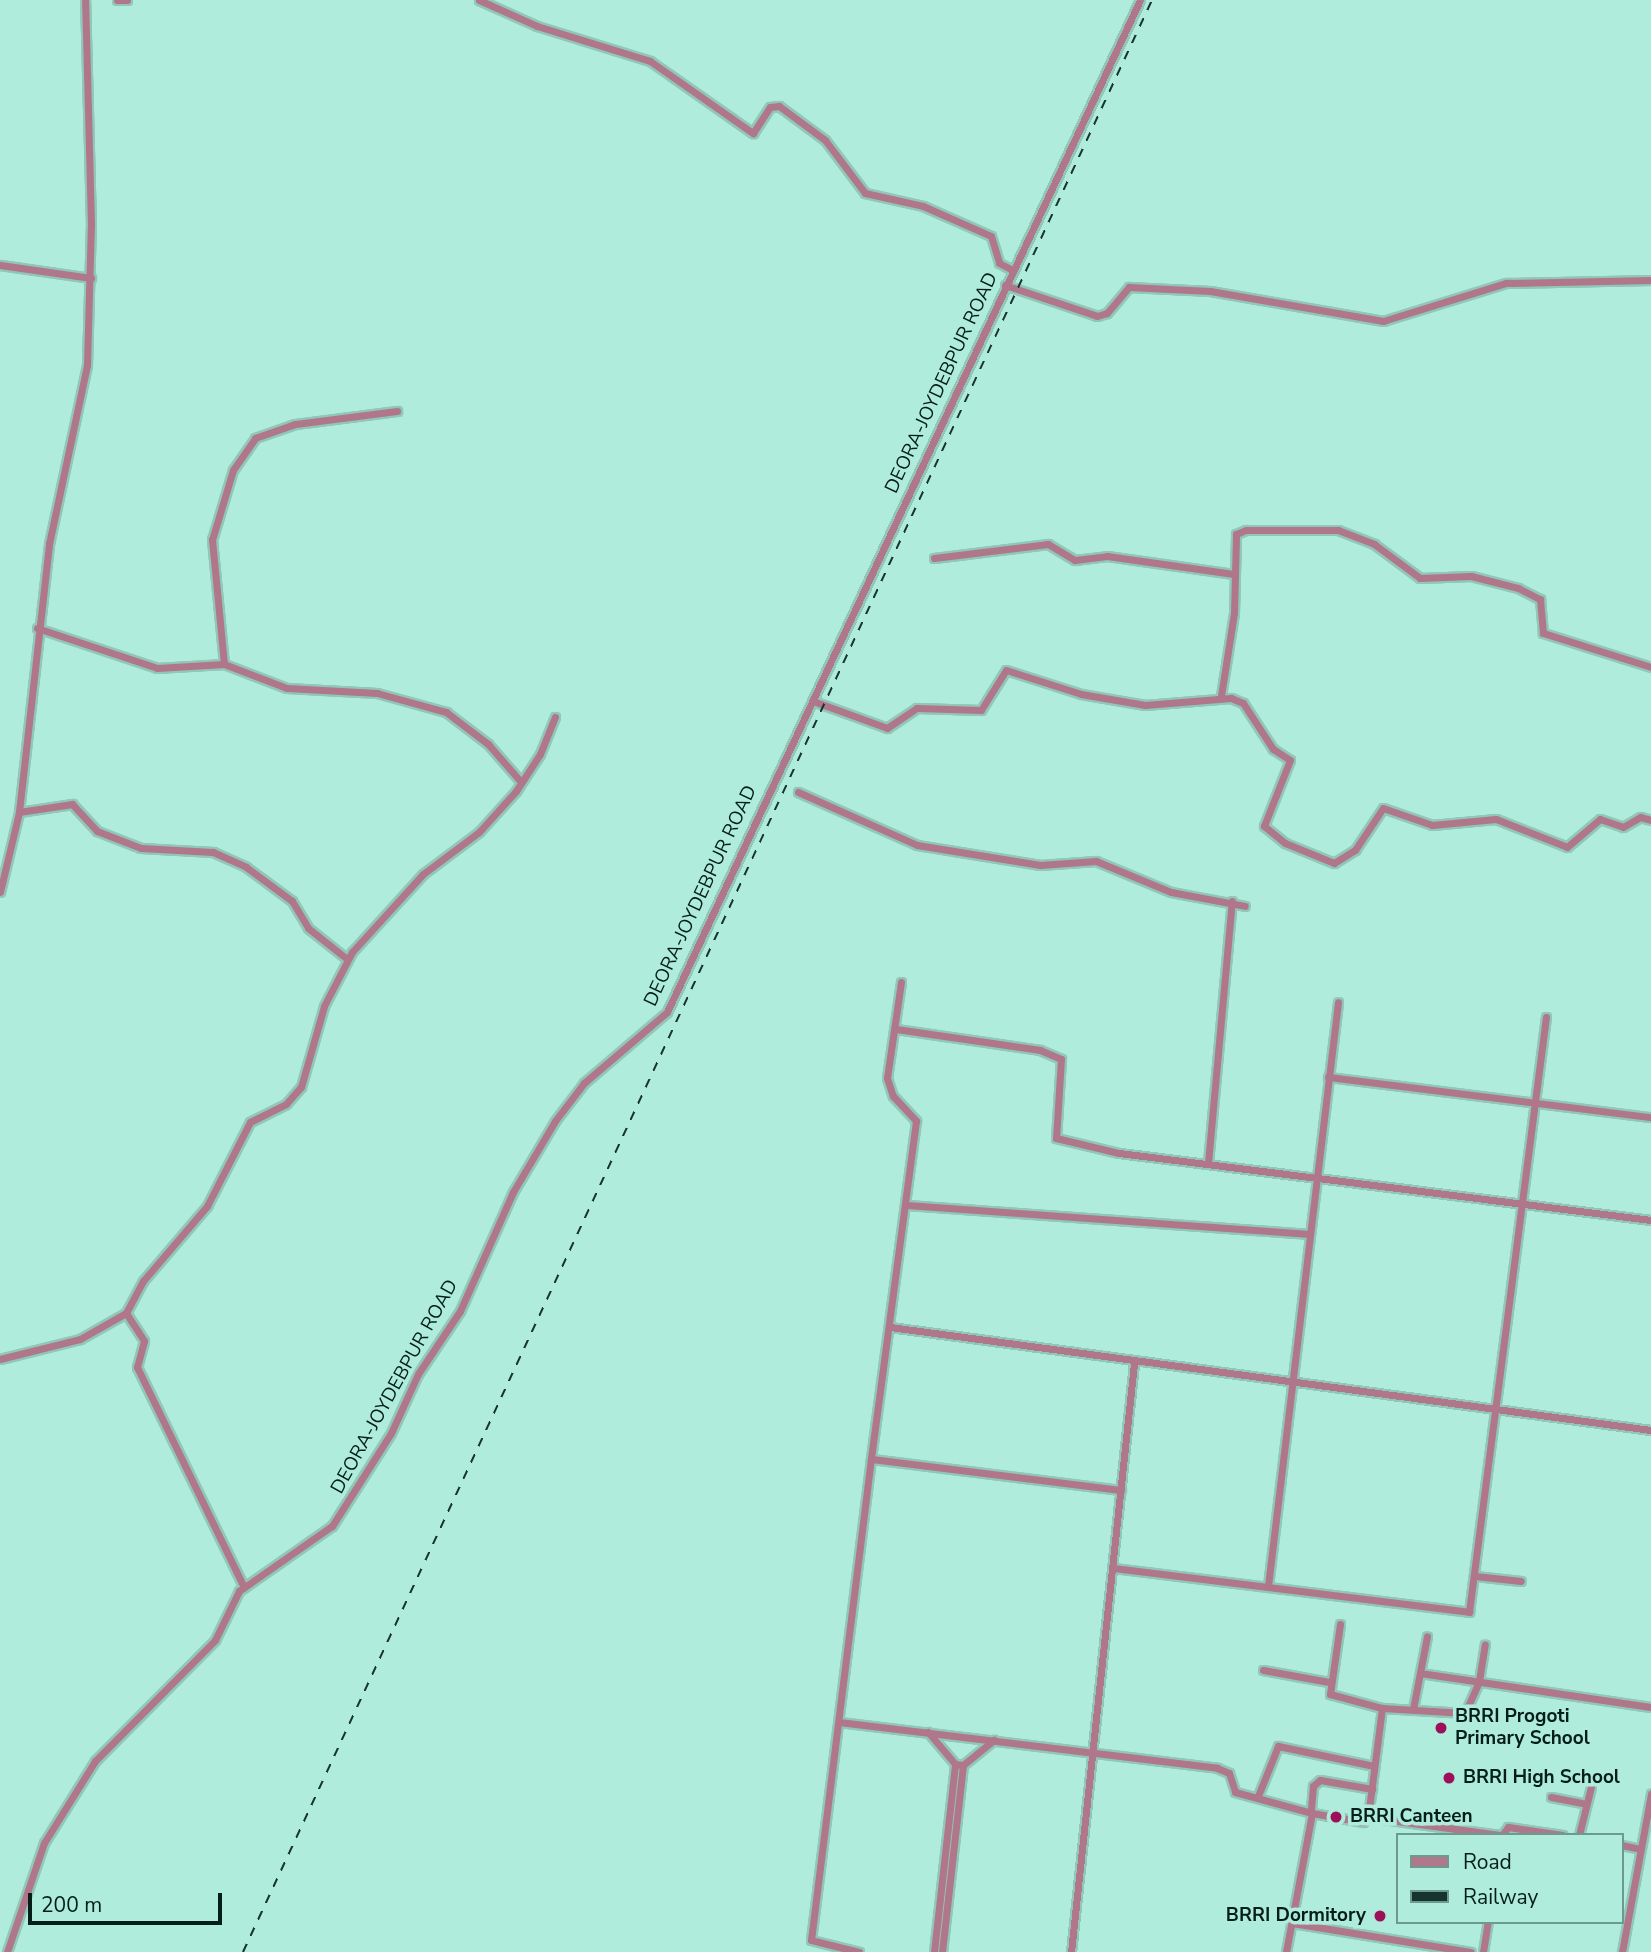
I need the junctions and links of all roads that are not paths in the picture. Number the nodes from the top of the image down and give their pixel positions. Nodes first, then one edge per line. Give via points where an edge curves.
1 (85, 0) edge
2 (117, 0) edge
3 (127, 0) edge
4 (479, 0) edge
5 (1140, 0) edge
6 (0, 265) edge
7 (1013, 270) junction
8 (91, 278) junction
9 (1651, 280) edge
10 (1005, 285) junction
11 (397, 411) dead end
12 (934, 558) dead end
13 (1234, 574) junction
14 (37, 628) junction
15 (224, 664) junction
16 (1651, 667) edge
17 (1221, 696) junction
18 (813, 701) junction
19 (555, 717) dead end
20 (521, 782) junction
21 (798, 792) dead end
22 (19, 812) junction
23 (1651, 820) edge
24 (0, 892) edge
25 (1232, 901) junction
26 (1245, 906) dead end
27 (347, 959) junction
28 (901, 982) dead end
29 (1338, 1002) dead end
30 (1546, 1017) dead end
31 (896, 1029) junction
32 (1328, 1077) junction
33 (1535, 1103) junction
34 (1651, 1117) edge
35 (1208, 1163) junction
36 (1317, 1178) junction
37 (1523, 1202) junction
38 (907, 1205) junction
39 (1651, 1220) edge
40 (1310, 1234) junction
41 (126, 1312) junction
42 (890, 1327) junction
43 (0, 1359) edge
44 (1134, 1363) junction
45 (1293, 1383) junction
46 (1497, 1409) junction
47 (1651, 1430) edge
48 (871, 1459) junction
49 (1121, 1490) junction
50 (1113, 1568) junction
51 (1475, 1576) junction
52 (1521, 1581) dead end
53 (1268, 1586) junction
54 (244, 1587) junction
55 (1340, 1624) dead end
56 (1427, 1636) dead end
57 (1485, 1644) dead end
58 (1263, 1670) dead end
59 (1420, 1673) junction
60 (1479, 1681) junction
61 (1329, 1682) junction
62 (1651, 1707) edge
63 (1382, 1708) junction
64 (1413, 1709) junction
65 (839, 1722) junction
66 (928, 1732) junction
67 (994, 1741) junction
68 (1090, 1751) junction
69 (959, 1765) junction
70 (1374, 1766) junction
71 (1591, 1787) dead end
72 (1372, 1789) junction
73 (1651, 1794) edge
74 (1258, 1796) junction
75 (1552, 1797) dead end
76 (1586, 1804) junction
77 (1312, 1811) junction
78 (1368, 1817) junction
79 (1486, 1833) edge
80 (1503, 1833) edge
81 (1548, 1833) edge
82 (1579, 1833) edge
83 (1623, 1845) edge
84 (1641, 1849) junction
85 (1292, 1923) junction
86 (1488, 1924) edge
87 (7, 1952) edge
88 (859, 1952) edge
89 (934, 1952) edge
90 (942, 1952) edge
91 (1071, 1952) edge
92 (1286, 1952) edge
93 (1471, 1952) edge
94 (1483, 1952) edge
95 (1622, 1952) edge

1 - 8 street
2 - 3 street
4 - 7 street via 537,26 650,61 754,133 770,107 779,106 825,140 865,193 923,206 991,236 999,263
5 - 7 street, DEORA-JOYDEBPUR ROAD
6 - 8 street
7 - 10 street, DEORA-JOYDEBPUR ROAD
8 - 14 street via 81,405 49,544
9 - 10 street via 1574,278 1493,285 1404,319 1383,321 1210,291 1129,288 1119,293 1107,313 1097,316
10 - 18 street, DEORA-JOYDEBPUR ROAD
11 - 15 street via 295,425 255,438 233,470 212,540
12 - 13 street via 1048,544 1075,560 1107,556
13 - 16 street via 1236,534 1306,527 1338,530 1374,544 1420,578 1471,576 1538,596 1543,633
13 - 17 street
14 - 15 street via 158,668
14 - 22 street
15 - 20 street via 287,688 377,693 446,712 488,744
17 - 18 street via 1145,705 1081,694 1006,670 981,710 917,708 887,728
17 - 23 street via 1243,703 1273,749 1290,760 1264,826 1285,843 1329,862 1355,850 1383,808 1432,825 1496,819 1567,848 1600,819 1623,827 1640,817
18 - 54 street, DEORA-JOYDEBPUR ROAD via 667,1012 584,1083 555,1121 513,1192 460,1311 332,1526
19 - 20 street
20 - 27 street via 479,832 423,874
21 - 25 street via 916,845 1040,865 1096,861 1171,891
22 - 24 street
22 - 27 street via 72,804 96,831 141,848 213,852 246,867 292,901 308,928
25 - 26 street
25 - 35 street
27 - 41 street via 324,1006 301,1087 286,1104 250,1122 207,1206 143,1281
28 - 31 street
29 - 32 street
30 - 33 street
31 - 35 street via 1051,1054 1062,1063 1056,1138 1119,1153
31 - 38 street via 887,1078 893,1096 916,1121
32 - 33 street
32 - 36 street
33 - 34 street
33 - 37 street
35 - 36 street
36 - 37 street
36 - 40 street
37 - 39 street
37 - 46 street
38 - 40 street
38 - 42 street
40 - 45 street
41 - 43 street via 80,1339
41 - 54 street via 144,1341 137,1367
42 - 44 street
42 - 48 street
44 - 45 street
44 - 49 street
45 - 46 street
45 - 53 street
46 - 47 street
46 - 51 street
48 - 49 street
48 - 65 street
49 - 50 street
50 - 53 street
50 - 68 street
51 - 52 street
51 - 53 street via 1469,1612
54 - 87 street, DEORA-JOYDEBPUR ROAD via 215,1640 95,1761 66,1802 44,1843
55 - 61 street
56 - 59 street
57 - 60 street
58 - 61 street
59 - 60 street
59 - 64 street
60 - 62 street
60 - 64 street via 1465,1713
61 - 63 street via 1334,1697
63 - 64 street
63 - 70 street
65 - 66 street
65 - 88 street via 811,1940
66 - 67 street
66 - 69 street
67 - 68 street
67 - 69 street
68 - 74 street via 1225,1770 1232,1790
68 - 91 street
69 - 89 street
69 - 90 street
70 - 72 street
70 - 74 street via 1278,1746
71 - 76 street
72 - 77 street via 1321,1780 1313,1786
72 - 78 street
73 - 84 street
74 - 77 street
75 - 76 street
76 - 82 street
77 - 78 street via 1353,1821
77 - 85 street
78 - 79 street
80 - 81 street via 1508,1827
83 - 84 street
84 - 95 street
85 - 92 street
85 - 93 street
86 - 94 street

